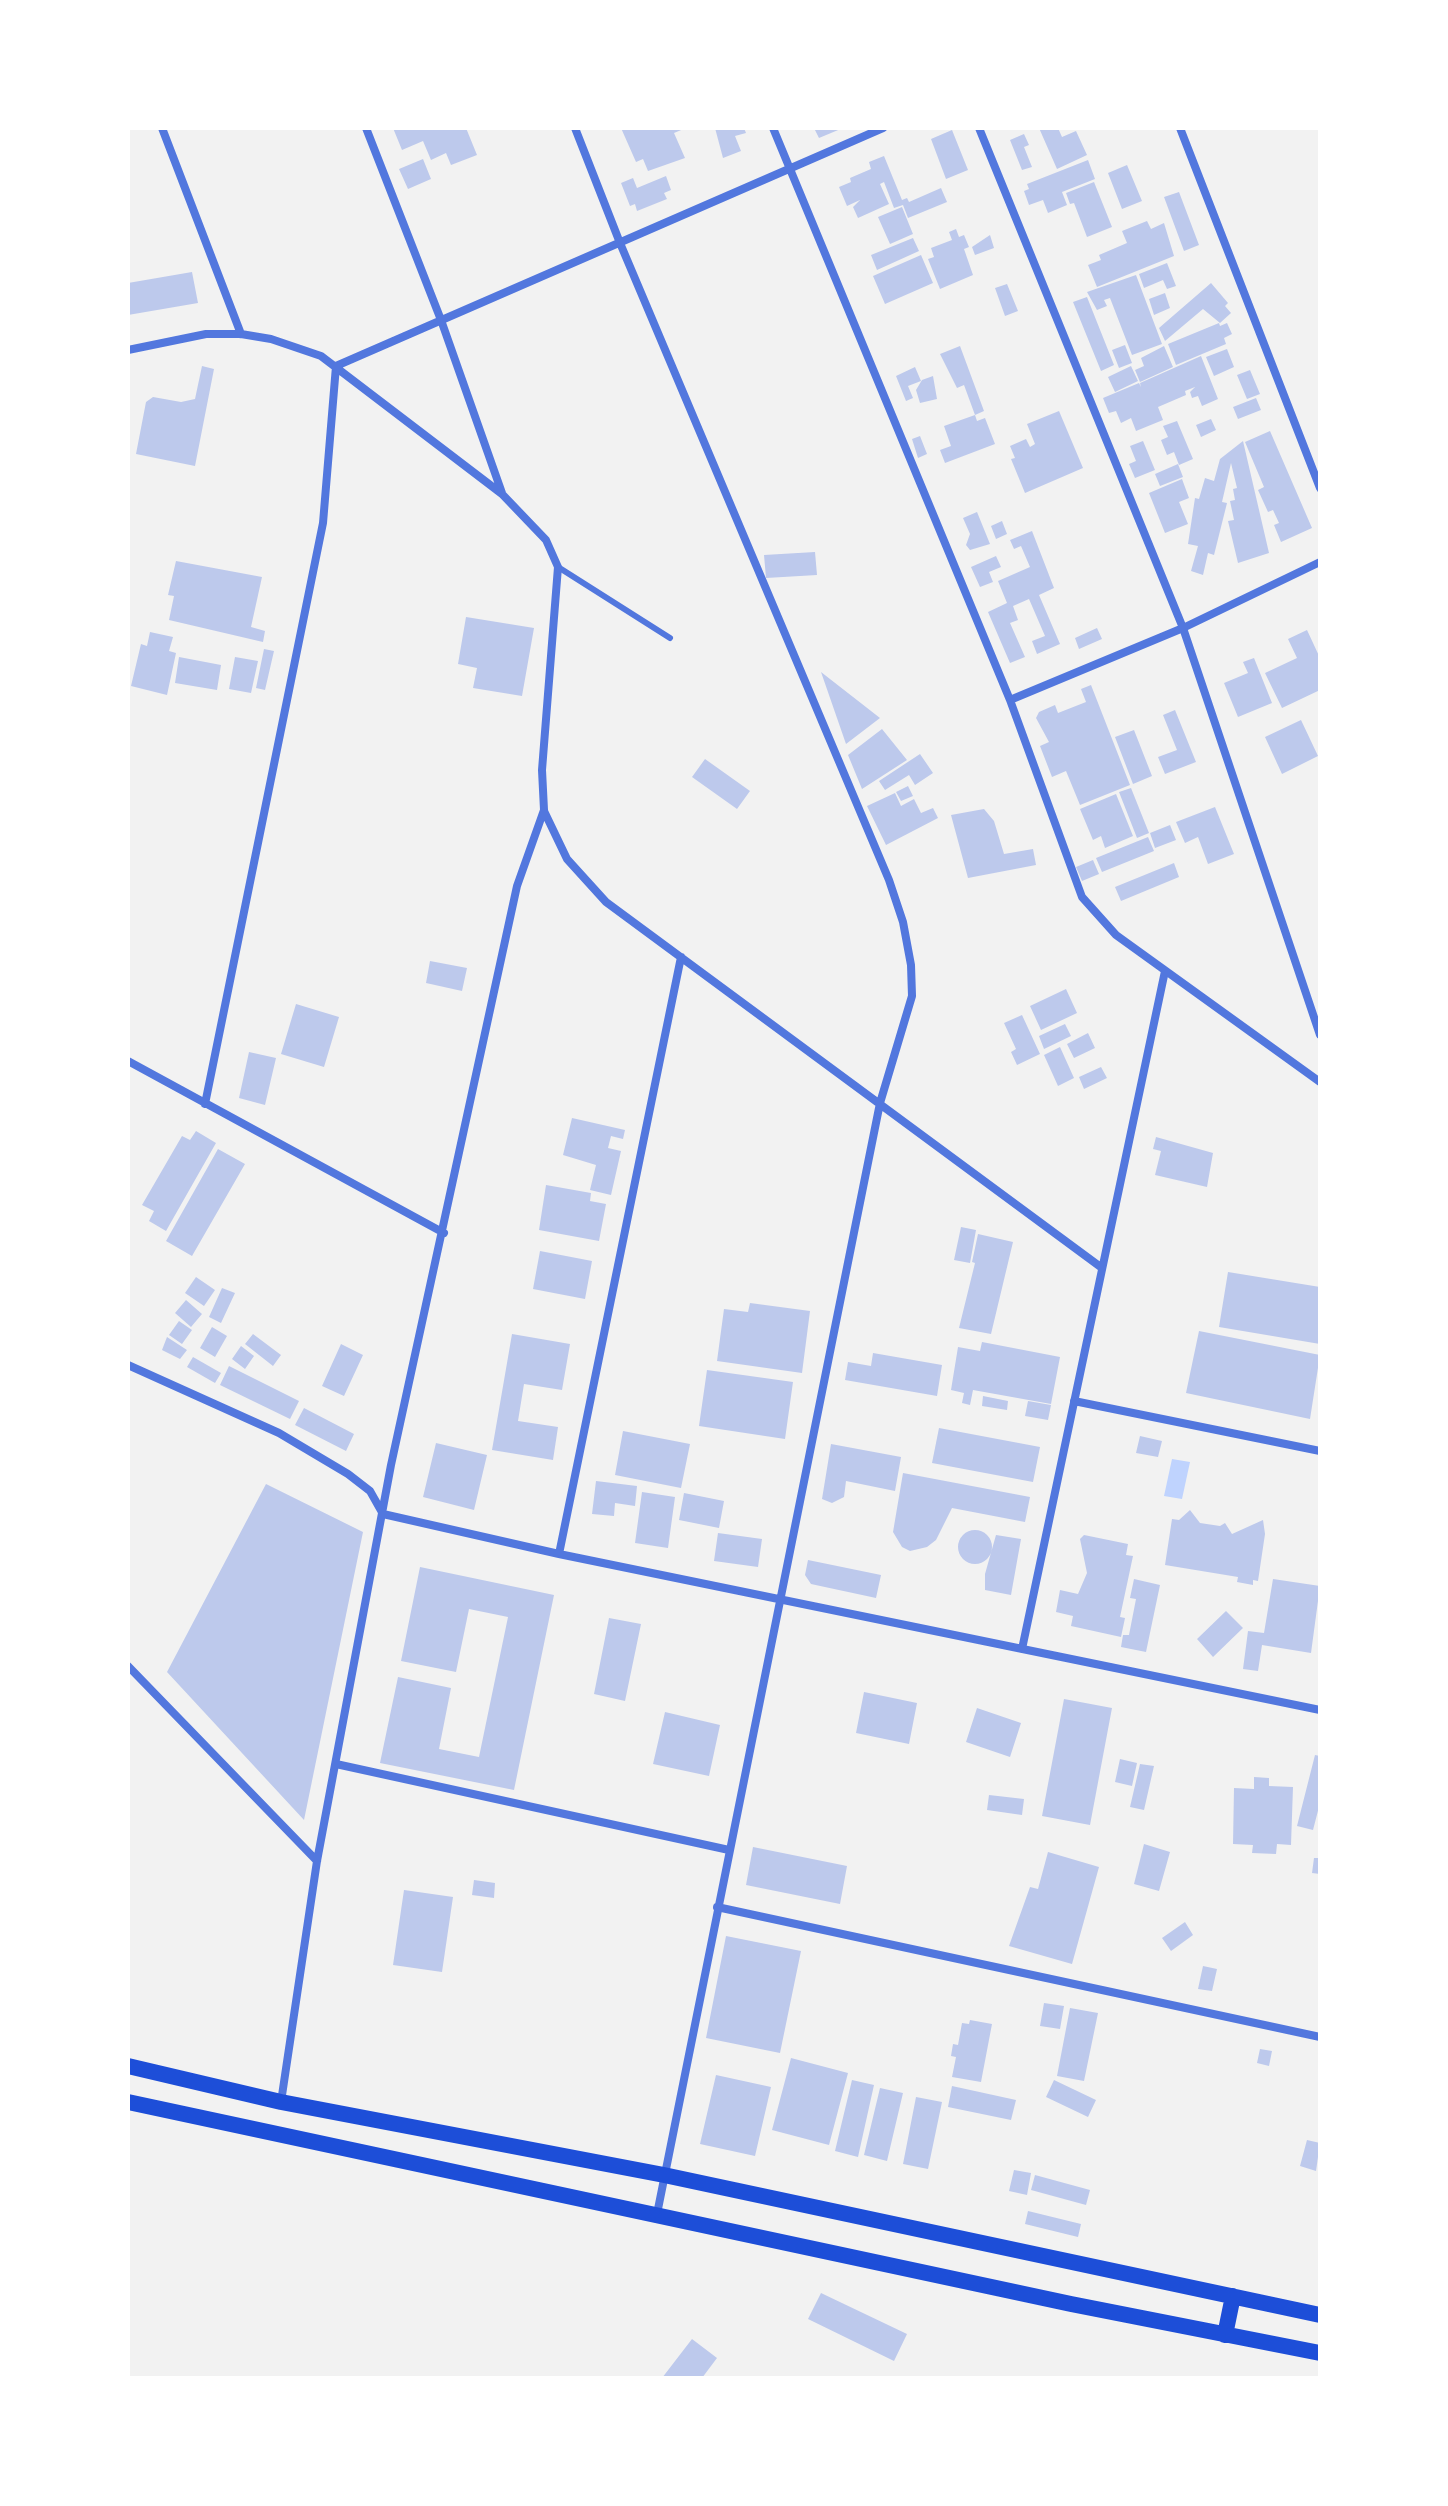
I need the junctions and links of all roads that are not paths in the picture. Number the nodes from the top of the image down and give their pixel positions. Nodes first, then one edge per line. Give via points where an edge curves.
1 (162, 128) edge
2 (366, 128) edge
3 (575, 128) edge
4 (773, 128) edge
5 (883, 128) edge
6 (979, 128) edge
7 (1180, 128) edge
8 (789, 170) junction
9 (620, 243) junction
10 (441, 320) junction
11 (241, 334) junction
12 (128, 350) edge
13 (336, 366) junction
14 (1320, 488) edge
15 (502, 494) junction
16 (1320, 562) edge
17 (558, 567) junction
18 (1183, 628) junction
19 (670, 638) dead end
20 (1010, 700) junction
21 (544, 810) junction
22 (681, 957) junction
23 (1165, 971) junction
24 (1320, 1035) edge
25 (128, 1061) edge
26 (1320, 1082) edge
27 (880, 1103) junction
28 (205, 1104) junction
29 (444, 1233) junction
30 (1102, 1268) junction
31 (128, 1365) edge
32 (1074, 1401) junction
33 (1320, 1451) edge
34 (383, 1514) junction
35 (559, 1554) junction
36 (778, 1599) junction
37 (1022, 1649) junction
38 (128, 1666) edge
39 (1320, 1710) edge
40 (336, 1764) junction
41 (729, 1850) junction
42 (317, 1861) junction
43 (717, 1907) junction
44 (1320, 2037) edge
45 (128, 2066) edge
46 (128, 2102) edge
47 (281, 2102) junction
48 (664, 2175) junction
49 (657, 2215) junction
50 (1233, 2296) junction
51 (1320, 2315) edge
52 (1225, 2335) junction
53 (1320, 2353) edge

1 - 11 street
2 - 10 street
3 - 9 street
4 - 8 street
5 - 8 street
6 - 18 street
7 - 14 street
8 - 9 street
8 - 20 street
9 - 10 street
9 - 27 street via 903,922 912,996
10 - 13 street
10 - 15 street
11 - 12 street via 206,334
11 - 13 street via 301,348
13 - 15 street
13 - 28 street via 323,523
15 - 17 street via 546,540
16 - 18 street
17 - 19 lane
17 - 21 street via 542,770
18 - 20 street
18 - 24 street
20 - 23 street via 1082,897 1116,935
21 - 22 street via 567,859 585,881
21 - 29 street via 517,886
22 - 27 street
22 - 35 street
23 - 26 street
23 - 30 street
25 - 28 street
27 - 30 street
27 - 36 street
28 - 29 street
29 - 34 street
30 - 32 street
31 - 34 street via 293,1441 370,1491
32 - 33 street
32 - 37 street
34 - 35 street
34 - 40 street
35 - 36 street
36 - 37 street
36 - 41 street
37 - 39 street
38 - 42 street
40 - 41 street
40 - 42 street
41 - 43 street
42 - 47 street
43 - 44 street
43 - 48 street
45 - 47 main road
46 - 49 main road
47 - 48 main road
48 - 49 street
48 - 50 main road
49 - 52 main road
50 - 51 main road
50 - 52 main road
52 - 53 main road

